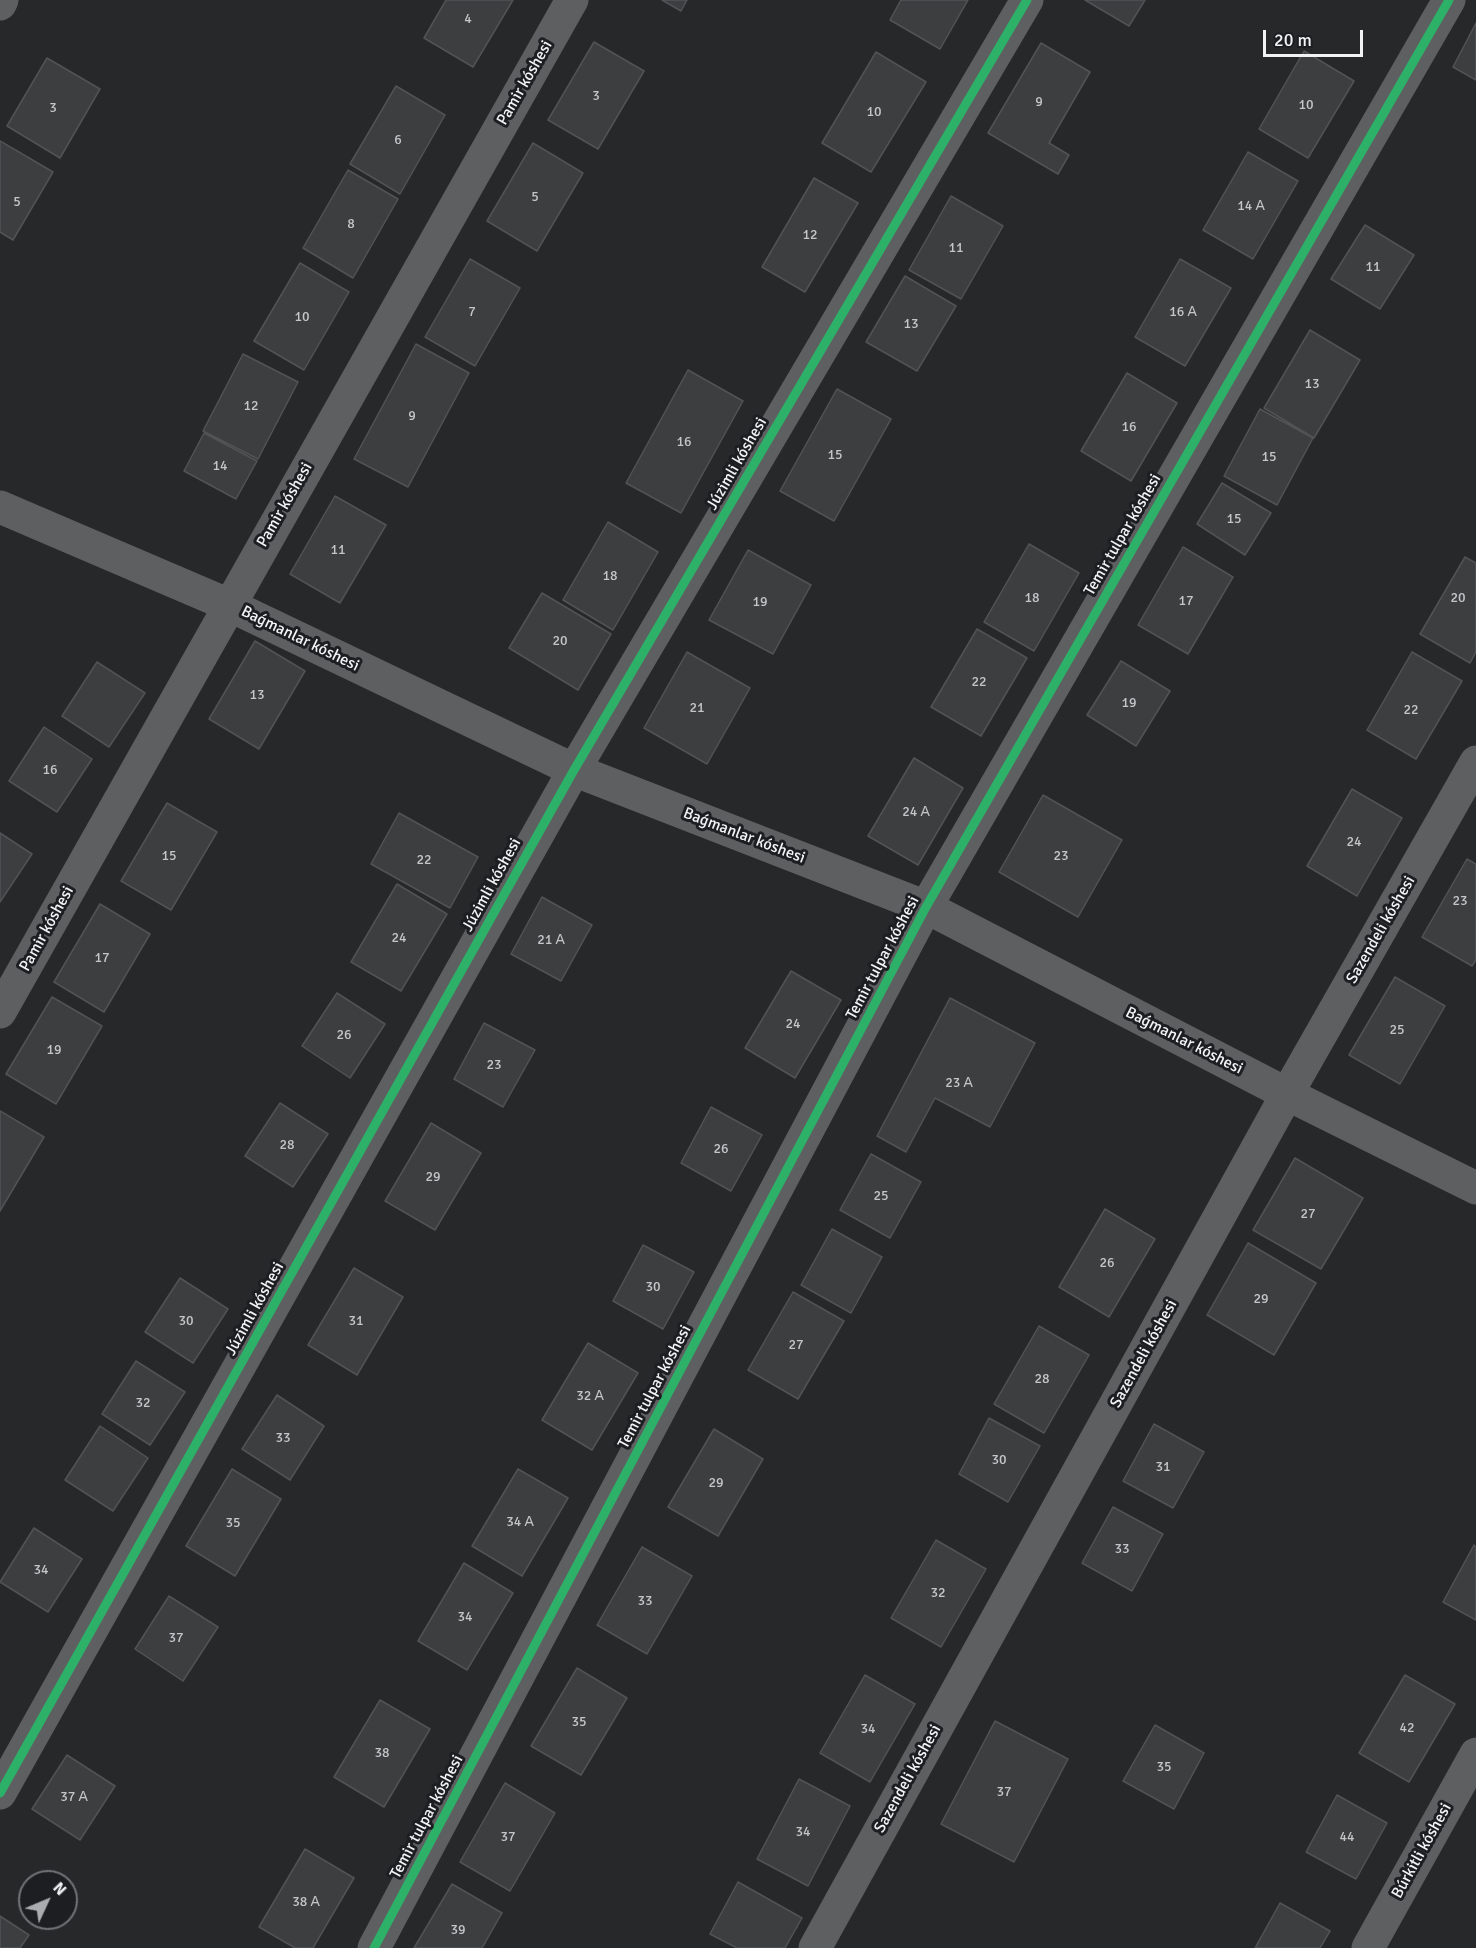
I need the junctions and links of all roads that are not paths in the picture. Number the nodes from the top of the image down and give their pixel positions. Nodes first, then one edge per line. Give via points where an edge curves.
1 (572, 0) edge
2 (1027, 0) edge
3 (1449, 0) edge
4 (0, 507) edge
5 (228, 605) junction
6 (1476, 762) edge
7 (574, 770) junction
8 (926, 907) junction
9 (0, 1012) edge
10 (1287, 1095) junction
11 (1476, 1188) edge
12 (1476, 1754) edge
13 (0, 1793) edge
14 (374, 1948) edge
15 (815, 1948) edge
16 (1368, 1948) edge

1 - 5 street, Pamir kóshesi
2 - 7 street, Júzimli kóshesi
3 - 8 street, Temir tulpar kóshesi
4 - 5 street, Baǵmanlar kóshesi
5 - 7 street, Baǵmanlar kóshesi
5 - 9 street, Pamir kóshesi
6 - 10 street, Sazendeli kóshesi
7 - 8 street, Baǵmanlar kóshesi
7 - 13 street, Júzimli kóshesi
8 - 10 street, Baǵmanlar kóshesi
8 - 14 street, Temir tulpar kóshesi
10 - 11 street, Baǵmanlar kóshesi
10 - 15 street, Sazendeli kóshesi
12 - 16 street, Búrkitli kóshesi

